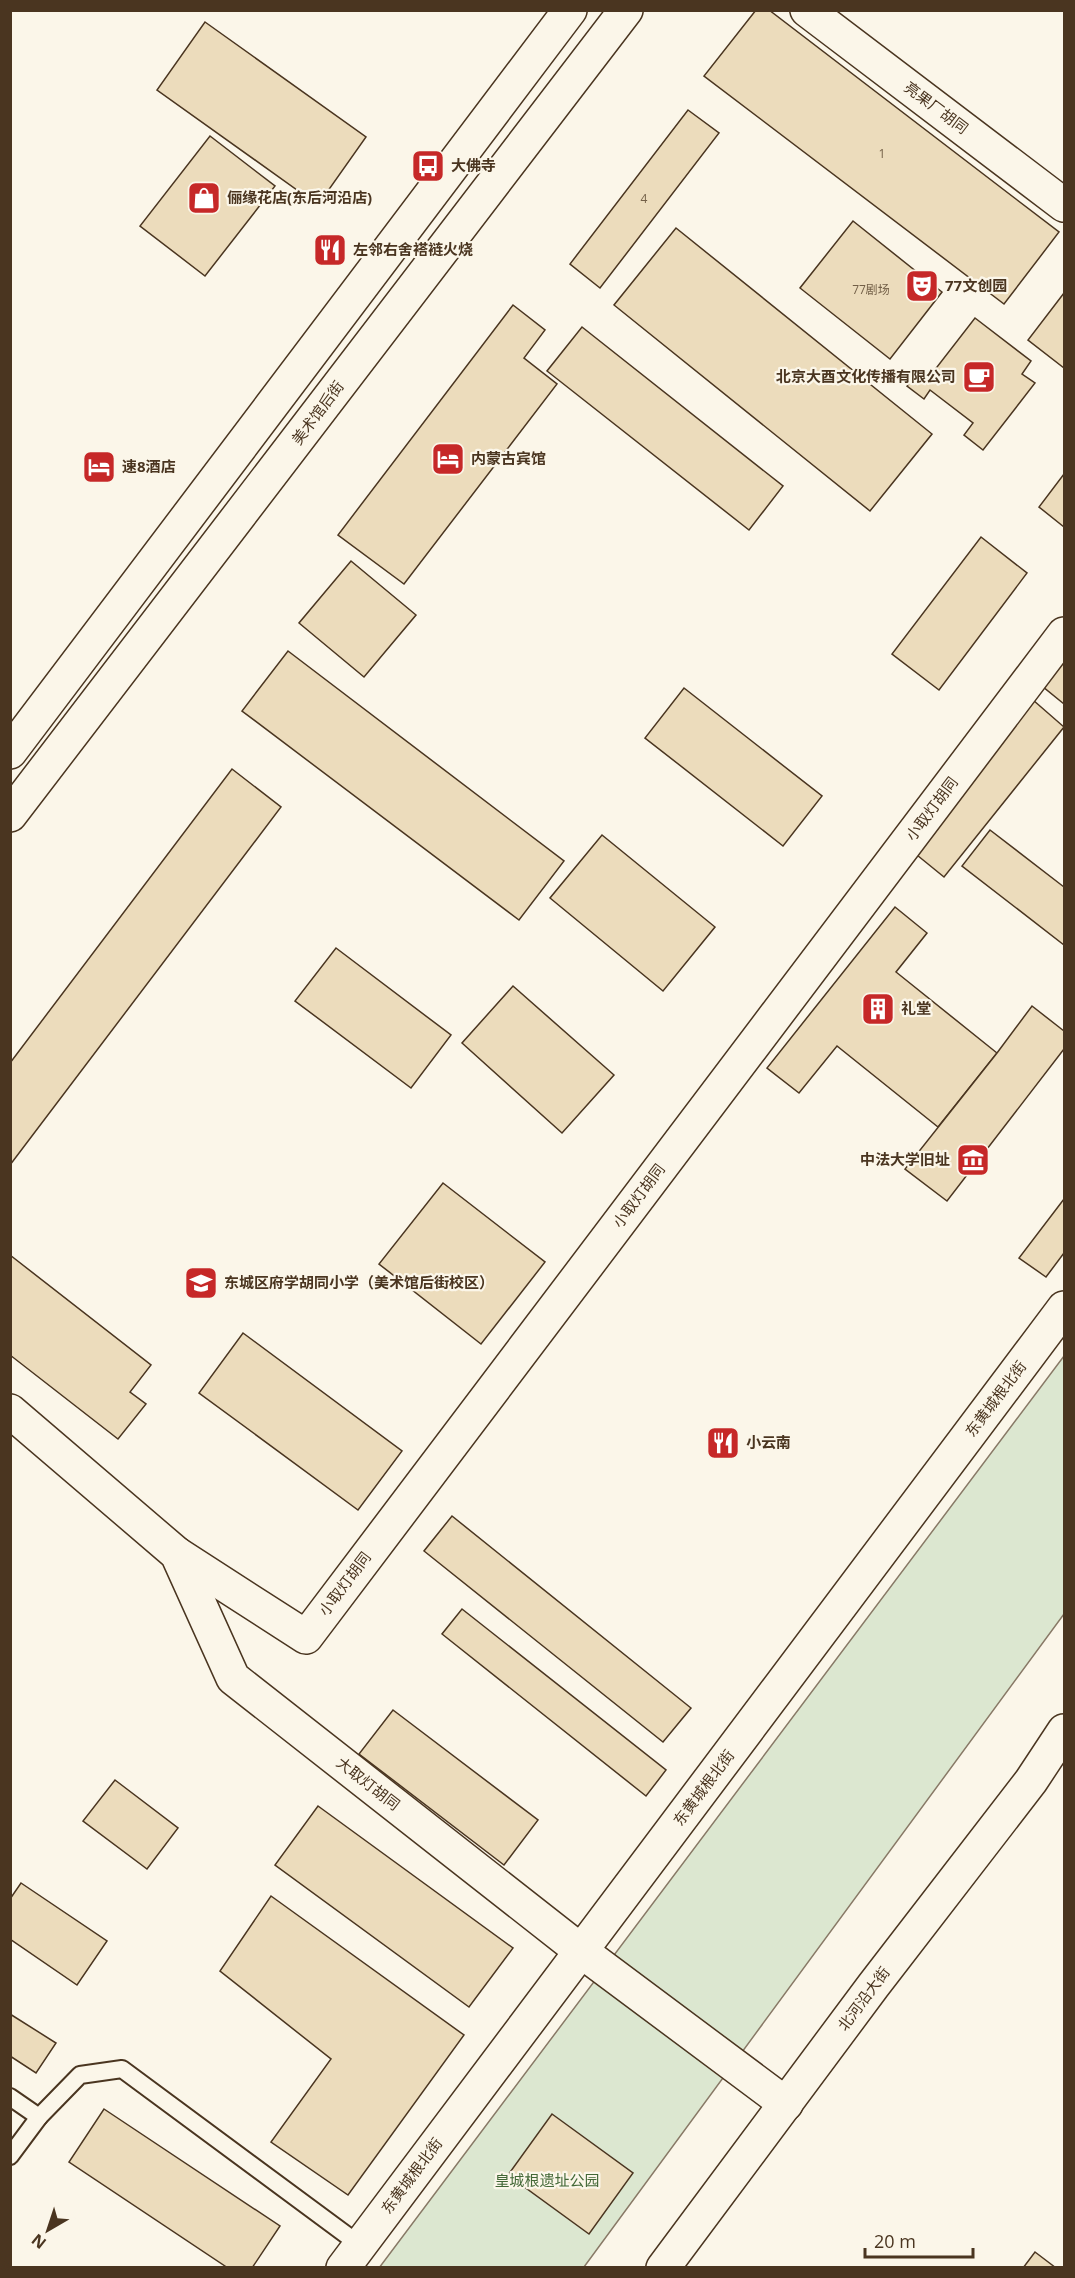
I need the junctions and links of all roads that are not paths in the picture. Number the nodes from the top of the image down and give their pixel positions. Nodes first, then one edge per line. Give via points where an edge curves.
1 (570, 10) edge
2 (626, 10) edge
3 (807, 10) edge
4 (1065, 205) edge
5 (1065, 634) edge
6 (10, 752) edge
7 (10, 815) edge
8 (1065, 1308) edge
9 (10, 1411) edge
10 (177, 1554) junction
11 (1065, 1731) edge
12 (581, 1951) junction
13 (10, 2097) edge
14 (786, 2104) junction
15 (39, 2117) junction
16 (10, 2156) edge
17 (351, 2256) edge
18 (663, 2268) edge

1 - 6 street
2 - 7 street, 美术馆后街
3 - 4 street, 亮果厂胡同
5 - 10 street, 小取灯胡同 via 306,1637
8 - 12 street, 东黄城根北街
9 - 10 street, 大取灯胡同
10 - 12 street, 大取灯胡同 via 233,1678
11 - 14 street, 北河沿大街
12 - 14 street, 大取灯胡同
12 - 17 street, 东黄城根北街
13 - 15 lane
14 - 18 street, 北河沿大街
15 - 16 lane
15 - 17 lane via 80,2075 122,2069

